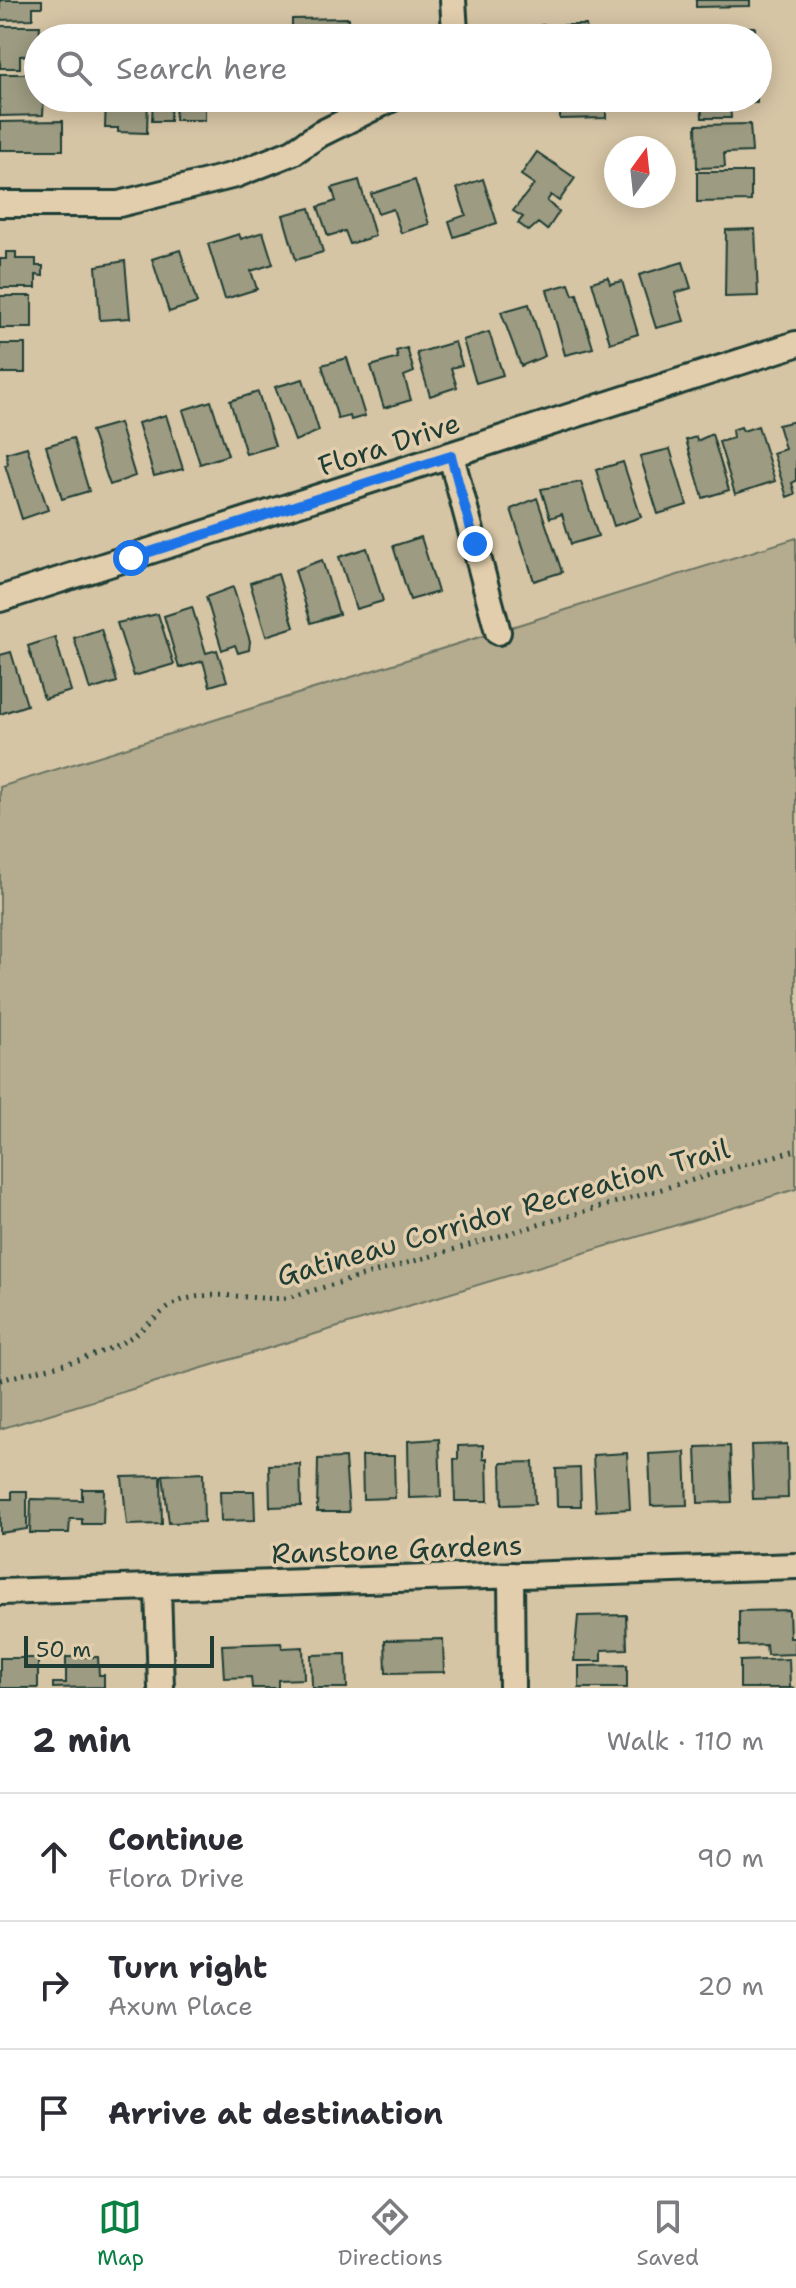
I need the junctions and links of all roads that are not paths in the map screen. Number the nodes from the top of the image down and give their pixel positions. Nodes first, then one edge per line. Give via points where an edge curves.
1 (453, 0) edge
2 (454, 24) edge
3 (365, 112) edge
4 (0, 204) edge
5 (796, 344) edge
6 (451, 456) junction
7 (0, 599) edge
8 (498, 632) dead end
9 (796, 1566) edge
10 (511, 1575) junction
11 (158, 1588) junction
12 (0, 1592) edge
13 (161, 1688) edge
14 (512, 1688) edge

1 - 2 street
3 - 4 street via 293,152 235,175 119,204
5 - 6 street, Flora Drive
6 - 7 street, Flora Drive
6 - 8 street
9 - 10 street, Ranstone Gardens
10 - 11 street, Ranstone Gardens
10 - 14 street
11 - 12 street, Ranstone Gardens
11 - 13 street

